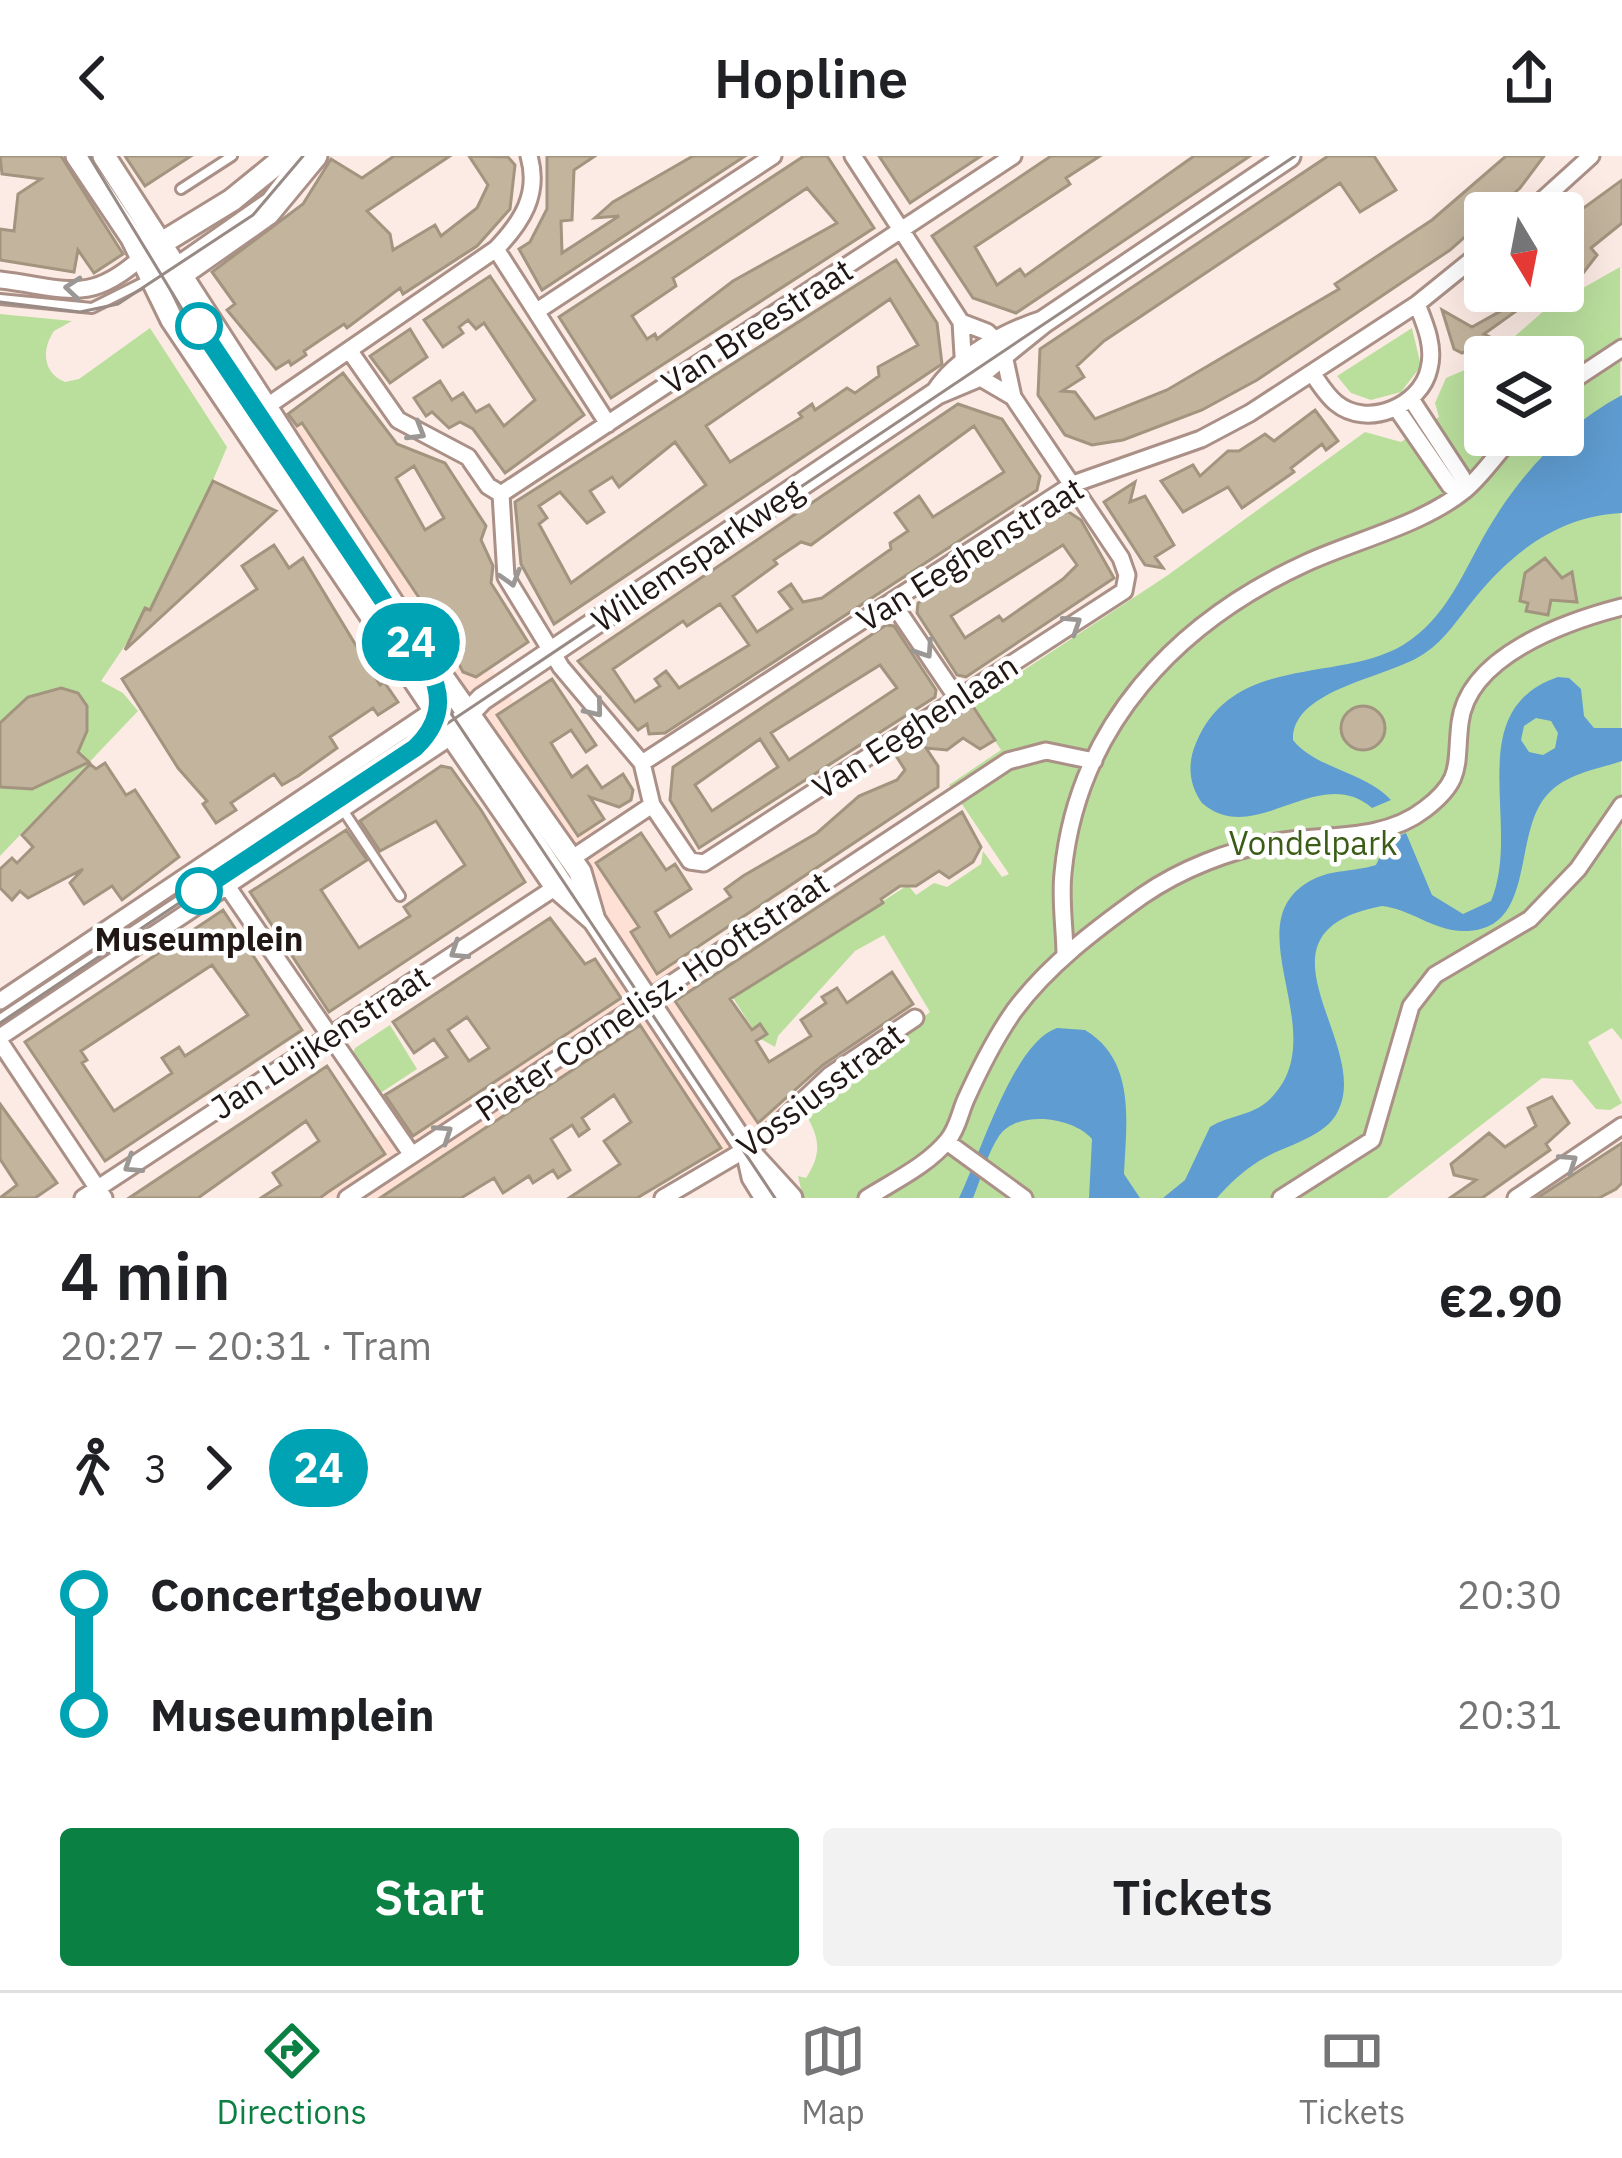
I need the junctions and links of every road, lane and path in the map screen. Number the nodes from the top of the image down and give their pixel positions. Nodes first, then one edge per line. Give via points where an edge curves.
1 (77, 156) edge
2 (93, 156) edge
3 (104, 156) edge
4 (232, 156) edge
5 (286, 156) edge
6 (529, 156) edge
7 (772, 156) edge
8 (853, 156) edge
9 (1013, 156) edge
10 (1289, 156) edge
11 (1592, 156) edge
12 (307, 159) edge
13 (182, 189) dead end
14 (1552, 192) edge
15 (902, 230) junction
16 (496, 249) junction
17 (1464, 266) edge
18 (161, 268) junction
19 (0, 280) edge
20 (0, 298) edge
21 (1417, 304) junction
22 (537, 311) junction
23 (961, 322) junction
24 (1622, 348) edge
25 (1003, 349) junction
26 (349, 350) junction
27 (971, 370) junction
28 (1584, 373) edge
29 (1312, 374) junction
30 (1013, 397) junction
31 (1404, 404) junction
32 (266, 407) junction
33 (608, 424) junction
34 (1495, 456) edge
35 (1073, 484) junction
36 (1465, 490) junction
37 (501, 494) junction
38 (892, 602) junction
39 (1622, 607) edge
40 (551, 653) junction
41 (431, 678) junction
42 (957, 698) junction
43 (453, 718) junction
44 (1094, 761) junction
45 (642, 763) junction
46 (652, 805) junction
47 (1622, 805) edge
48 (343, 809) junction
49 (571, 859) junction
50 (227, 886) junction
51 (556, 887) junction
52 (400, 896) dead end
53 (594, 920) junction
54 (1065, 956) junction
55 (646, 1000) junction
56 (0, 1001) edge
57 (915, 1018) dead end
58 (0, 1019) edge
59 (330, 1034) junction
60 (0, 1039) edge
61 (1622, 1126) edge
62 (946, 1142) junction
63 (747, 1150) junction
64 (412, 1155) junction
65 (95, 1195) edge
66 (347, 1198) edge
67 (662, 1198) edge
68 (766, 1198) edge
69 (779, 1198) edge
70 (790, 1198) edge
71 (867, 1198) edge
72 (1024, 1198) edge
73 (1281, 1198) edge
74 (1516, 1198) edge

1 - 18 street
2 - 18 lane
3 - 18 street
4 - 13 lane
5 - 18 street
6 - 16 street via 531,200
7 - 22 street
8 - 15 street
9 - 15 street, Van Breestraat
10 - 25 street, Willemsparkweg
11 - 14 street
12 - 18 street via 268,214
15 - 23 street
15 - 33 street, Van Breestraat
16 - 22 street
16 - 26 street
17 - 21 street, Van Eeghenstraat
18 -> 19 street via 90,290
18 - 20 lane via 92,308
18 - 32 street
18 - 41 lane
18 - 43 street via 247,434
21 - 29 street, Van Eeghenstraat
21 - 31 street via 1430,365
22 - 33 street
23 - 25 street
23 - 27 street
24 - 28 street
25 - 27 street, Willemsparkweg
25 - 30 street
26 - 32 street
26 -> 37 street via 398,421 468,457
27 - 30 street
27 - 40 street, Willemsparkweg
29 - 31 street via 1345,409 1371,413
29 - 35 street, Van Eeghenstraat via 1201,439
30 - 35 street
31 - 36 street
32 - 43 street via 416,638
33 - 37 street, Van Breestraat
34 - 36 street
35 - 38 street, Van Eeghenstraat
42 -> 35 street, Van Eeghenlaan via 1124,591 1127,575
36 - 44 street via 1302,565 1212,618 1146,673
37 -> 40 street via 506,577
38 -> 42 street
38 - 45 street, Van Eeghenstraat
39 - 54 street via 1548,630 1490,673 1460,722 1458,771 1419,814 1374,832 1279,842 1192,868
40 - 43 street, Willemsparkweg
40 -> 45 street
41 - 43 lane
41 - 43 lane
42 - 46 street, Van Eeghenlaan via 704,862 690,861
43 - 48 street
43 - 49 street
43 - 51 street
43 - 53 lane
43 - 56 street
43 - 58 lane
44 - 54 street via 1066,850
44 - 55 street, Pieter Cornelisz. Hooftstraat via 1065,751 1028,754
45 - 46 street
46 - 49 street
47 - 73 street via 1530,919 1435,975 1411,1006 1372,1140
48 - 50 street
48 - 52 lane
49 - 53 street
50 - 59 street
50 - 60 street
51 - 53 street
51 -> 59 street, Jan Luijkenstraat
53 - 55 street
54 - 62 street via 1004,1026
55 - 63 street
64 -> 55 street, Pieter Cornelisz. Hooftstraat
57 - 63 street, Vossiusstraat via 830,1075
59 - 64 street
59 -> 65 street, Jan Luijkenstraat
60 - 65 street
74 -> 61 street
62 - 71 street
62 - 72 street
63 - 67 street, Vossiusstraat
63 - 68 street
63 - 69 lane
63 - 70 street
64 - 66 street, Pieter Cornelisz. Hooftstraat

